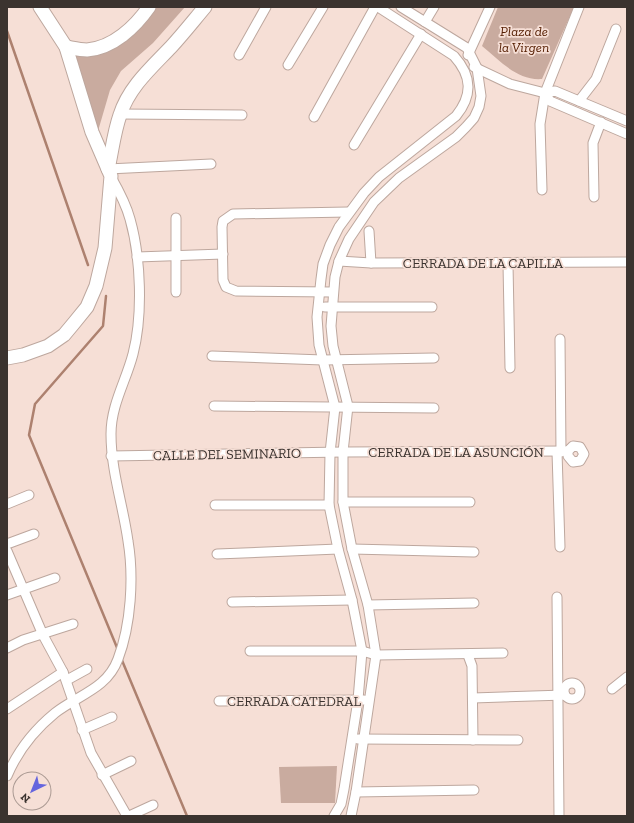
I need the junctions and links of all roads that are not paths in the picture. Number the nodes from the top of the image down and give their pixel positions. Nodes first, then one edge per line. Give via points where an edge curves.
1 (40, 7) edge
2 (149, 7) edge
3 (205, 7) edge
4 (266, 7) edge
5 (322, 7) edge
6 (377, 7) edge
7 (401, 7) edge
8 (434, 7) edge
9 (490, 7) edge
10 (579, 7) edge
11 (425, 22) junction
12 (616, 29) dead end
13 (421, 34) junction
14 (66, 47) junction
15 (469, 53) junction
16 (240, 55) dead end
17 (288, 66) dead end
18 (463, 66) junction
19 (477, 68) junction
20 (545, 93) junction
21 (579, 101) junction
22 (120, 114) junction
23 (242, 115) dead end
24 (314, 117) dead end
25 (627, 121) edge
26 (601, 122) junction
27 (627, 134) edge
28 (354, 145) dead end
29 (211, 164) dead end
30 (110, 172) junction
31 (542, 190) dead end
32 (594, 197) dead end
33 (348, 212) junction
34 (176, 218) dead end
35 (369, 231) dead end
36 (223, 254) junction
37 (176, 255) junction
38 (137, 256) junction
39 (339, 261) junction
40 (627, 262) edge
41 (371, 263) junction
42 (508, 264) junction
43 (176, 292) dead end
44 (333, 292) junction
45 (319, 293) junction
46 (318, 307) junction
47 (331, 307) junction
48 (432, 307) dead end
49 (560, 338) dead end
50 (212, 356) dead end
51 (7, 358) edge
52 (434, 358) dead end
53 (337, 359) junction
54 (323, 360) junction
55 (510, 368) dead end
56 (214, 406) dead end
57 (334, 406) junction
58 (348, 406) junction
59 (434, 408) dead end
60 (343, 452) junction
61 (562, 452) junction
62 (330, 453) junction
63 (111, 456) junction
64 (29, 495) dead end
65 (343, 502) junction
66 (470, 502) dead end
67 (7, 504) edge
68 (215, 505) dead end
69 (329, 505) junction
70 (34, 534) dead end
71 (7, 544) edge
72 (560, 547) dead end
73 (338, 549) junction
74 (352, 549) junction
75 (7, 551) edge
76 (474, 552) dead end
77 (217, 554) dead end
78 (55, 578) dead end
79 (22, 589) junction
80 (7, 595) edge
81 (557, 597) dead end
82 (352, 600) junction
83 (232, 602) dead end
84 (474, 603) dead end
85 (368, 605) junction
86 (73, 624) dead end
87 (43, 635) junction
88 (7, 648) edge
89 (250, 651) dead end
90 (362, 651) junction
91 (503, 653) dead end
92 (376, 655) junction
93 (468, 655) junction
94 (87, 669) dead end
95 (65, 676) junction
96 (627, 677) edge
97 (612, 689) dead end
98 (561, 695) junction
99 (473, 698) junction
100 (358, 700) junction
101 (369, 700) junction
102 (74, 701) junction
103 (219, 701) dead end
104 (7, 709) edge
105 (112, 717) dead end
106 (82, 730) junction
107 (351, 738) junction
108 (364, 739) junction
109 (473, 740) junction
110 (518, 740) dead end
111 (131, 761) dead end
112 (102, 775) junction
113 (7, 776) edge
114 (474, 790) dead end
115 (356, 792) junction
116 (153, 805) dead end
117 (128, 816) edge
118 (334, 816) edge
119 (351, 816) edge
120 (559, 816) edge

1 - 14 street
2 - 14 street via 126,33 100,47 86,50
3 - 22 street via 135,85
4 - 16 street
5 - 17 street
6 - 13 street
6 - 24 street
7 - 11 street
8 - 11 street
9 - 15 street
10 - 20 street
11 - 15 street via 467,48
12 - 21 street via 596,79
13 - 18 street via 454,56
13 - 28 street
14 - 30 street via 92,132
15 - 18 street
15 - 19 street
18 - 19 street
18 - 33 street via 468,87 463,107 443,128 379,177
19 - 20 street via 510,84
19 - 39 street via 481,96 474,118 456,136 384,190 362,219
20 - 21 street via 555,91
20 - 26 street via 550,101
20 - 31 street via 540,124
21 - 25 street
22 - 23 street
22 - 30 street
26 - 27 street
26 - 32 street via 594,142
29 - 30 street
30 - 38 street via 131,220
30 - 51 street via 102,268 87,306 64,335 48,346
33 - 36 street via 233,214 224,221
33 - 45 street via 323,264
34 - 37 street
35 - 41 street
36 - 37 street
36 - 45 street via 224,280 226,287 231,290
37 - 38 street
37 - 43 street
38 - 63 street via 138,327 133,354 111,426
39 - 41 street, CERRADA DE LA CAPILLA
39 - 44 street
40 - 42 street, CERRADA DE LA CAPILLA
41 - 42 street, CERRADA DE LA CAPILLA
42 - 55 street
44 - 45 street
44 - 47 street
45 - 46 street
46 - 47 street
46 - 54 street via 319,345
47 - 48 street
47 - 53 street via 331,326
49 - 61 street
50 - 54 street
52 - 53 street
53 - 54 street
53 - 58 street
54 - 57 street
56 - 57 street
57 - 58 street
57 - 62 street
58 - 59 street
58 - 60 street
60 - 61 street, CERRADA DE LA ASUNCIÓN
60 - 62 street, CALLE DEL SEMINARIO
60 - 65 street
61 - 72 street
62 - 63 street, CALLE DEL SEMINARIO
62 - 69 street
63 - 102 street via 132,567 124,639 110,676 87,695
64 - 67 street
65 - 66 street
65 - 74 street
68 - 69 street
69 - 73 street
70 - 71 street
73 - 77 street
73 - 82 street
74 - 76 street
74 - 85 street
75 - 79 street
78 - 79 street
79 - 80 street
79 - 87 street
81 - 98 street
82 - 83 street
82 - 90 street
84 - 85 street
85 - 92 street
86 - 87 street
87 - 88 street via 23,640
87 - 95 street
89 - 90 street
90 - 92 street
90 - 100 street
91 - 93 street
92 - 93 street
92 - 101 street
93 - 99 street via 472,666
94 - 95 street
95 - 102 street
95 - 104 street
96 - 97 street
98 - 99 street
98 - 120 street
99 - 109 street
100 - 101 street, CERRADA CATEDRAL
100 - 103 street, CERRADA CATEDRAL
100 - 107 street
101 - 108 street
102 - 106 street
102 - 113 street via 32,733
105 - 106 street
106 - 112 street
107 - 108 street
107 - 118 street via 341,804
108 - 109 street
108 - 115 street
109 - 110 street
111 - 112 street
112 - 117 street
114 - 115 street
115 - 119 street
116 - 117 street

